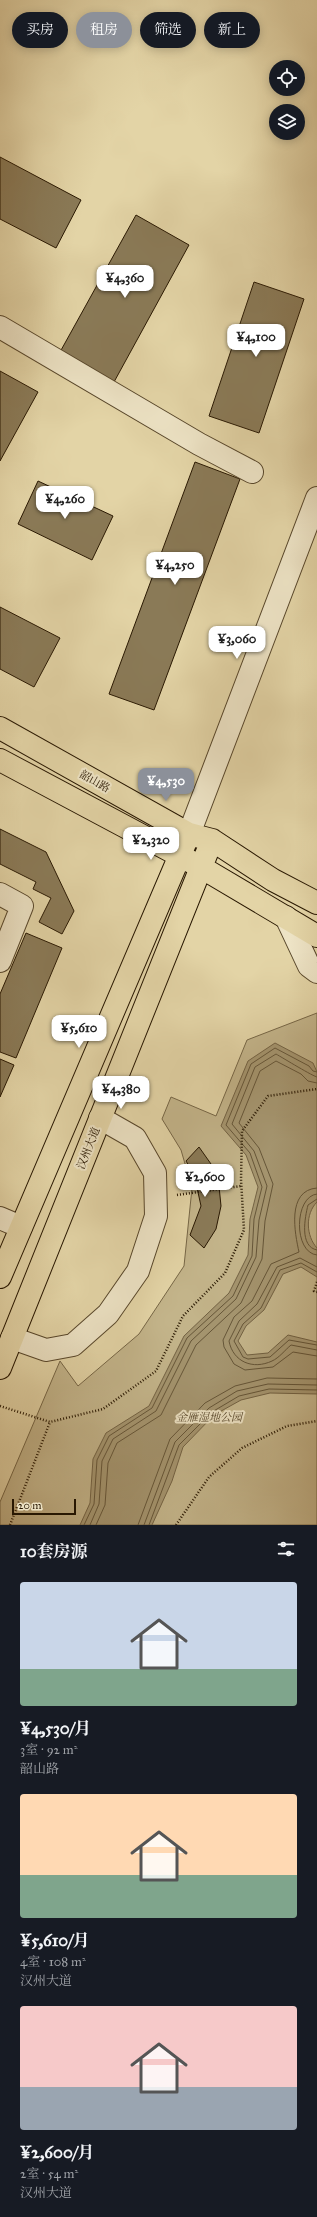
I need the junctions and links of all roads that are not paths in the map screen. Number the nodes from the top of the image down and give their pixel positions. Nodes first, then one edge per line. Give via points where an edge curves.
1 (0, 327) edge
2 (252, 472) dead end
3 (317, 498) edge
4 (0, 728) edge
5 (0, 760) edge
6 (190, 834) junction
7 (212, 840) junction
8 (179, 856) junction
9 (200, 867) junction
10 (0, 894) edge
11 (311, 895) edge
12 (286, 917) junction
13 (317, 936) edge
14 (0, 961) edge
15 (317, 972) edge
16 (100, 1118) junction
17 (0, 1218) edge
18 (21, 1227) junction
19 (0, 1278) edge
20 (12, 1338) junction
21 (0, 1368) edge

1 - 2 street via 199,444
3 - 6 street
4 - 6 main road, 韶山路
5 - 8 main road
6 - 7 main road, 韶山路
6 - 8 main road
7 - 9 main road, 汉州大道
7 - 11 main road, 韶山路 via 273,880
8 - 9 main road
8 - 18 main road
9 - 12 main road
9 - 16 main road, 汉州大道
10 - 14 street via 22,906
12 - 13 main road
12 - 15 street via 308,966
16 - 20 main road, 汉州大道
16 - 20 street via 135,1138 155,1172 156,1216 138,1271 108,1314 73,1345 46,1350
17 - 18 street
18 - 19 main road
20 - 21 main road, 汉州大道

